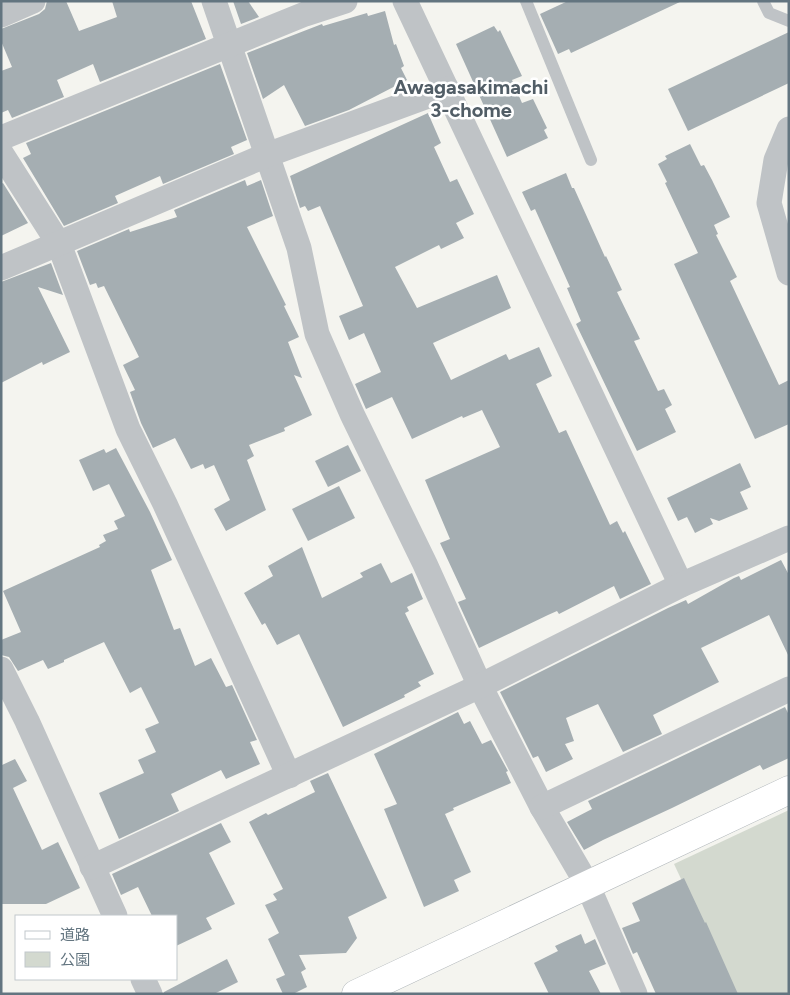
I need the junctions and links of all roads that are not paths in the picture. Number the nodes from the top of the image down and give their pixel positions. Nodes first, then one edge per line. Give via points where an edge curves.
1 (33, 1) edge
2 (214, 1) edge
3 (345, 1) edge
4 (405, 1) edge
5 (526, 1) edge
6 (763, 1) edge
7 (1, 15) edge
8 (789, 21) edge
9 (229, 45) junction
10 (447, 89) junction
11 (789, 129) edge
12 (1, 138) edge
13 (1, 152) edge
14 (267, 155) junction
15 (591, 160) dead end
16 (59, 244) junction
17 (1, 268) edge
18 (789, 273) edge
19 (789, 538) edge
20 (681, 585) junction
21 (1, 670) edge
22 (480, 686) junction
23 (789, 689) edge
24 (289, 776) junction
25 (789, 790) edge
26 (542, 807) junction
27 (92, 867) junction
28 (587, 884) junction
29 (115, 915) edge
30 (143, 980) edge
31 (150, 994) edge
32 (356, 994) edge
33 (635, 994) edge

1 - 7 street
2 - 9 street
3 - 9 street
4 - 10 street
5 - 15 lane
6 - 8 lane via 769,13
9 - 12 street
9 - 14 street
10 - 14 street
10 - 20 street
11 - 18 street via 776,160 769,203
13 - 16 street
14 - 16 street
14 - 22 street via 299,248 317,334
16 - 17 street
16 - 24 street via 128,429
19 - 20 street
20 - 22 street
21 - 27 street
22 - 24 street
22 - 26 street
23 - 26 street
24 - 27 street
25 - 28 street
26 - 28 street
27 - 29 street
28 - 32 street
28 - 33 street
30 - 31 street

